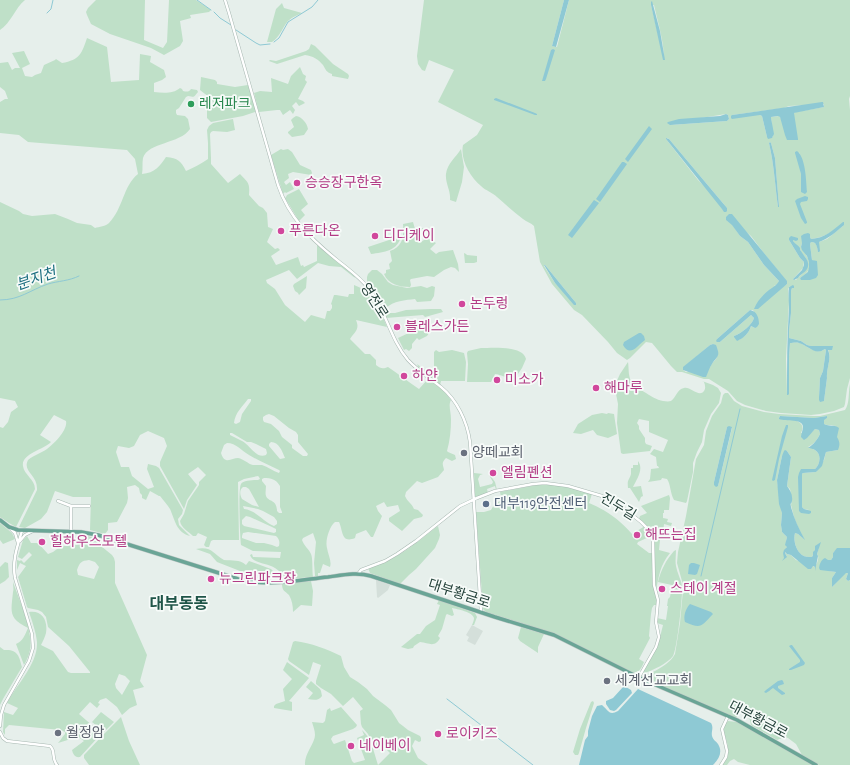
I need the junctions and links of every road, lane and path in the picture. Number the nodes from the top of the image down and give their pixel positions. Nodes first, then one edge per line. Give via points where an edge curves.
1 (225, 0) edge
2 (474, 499) junction
3 (58, 501) dead end
4 (71, 506) junction
5 (89, 506) dead end
6 (0, 520) edge
7 (9, 527) junction
8 (22, 530) junction
9 (35, 531) junction
10 (71, 531) junction
11 (18, 545) junction
12 (358, 574) junction
13 (481, 612) junction
14 (639, 678) junction
15 (728, 716) junction
16 (0, 726) edge
17 (0, 732) edge
18 (57, 765) edge
19 (721, 765) edge
20 (816, 765) edge

1 - 2 street, 영전로 via 283,198 308,234 359,278 371,292 408,360 445,390 459,408 469,436
2 - 12 street, 진두길 via 460,506 404,550 361,570
2 - 13 street, 영전로
2 - 14 street, 진두길 via 519,486 555,484 606,497 645,525 653,540 654,585 658,600 656,622 659,635 656,647
3 - 4 street
4 - 5 street
4 - 10 street
6 - 7 main road, 대부황금로
7 - 8 main road, 대부황금로
7 - 11 street via 16,535
8 - 9 main road, 대부황금로
8 - 11 street
9 - 10 main road, 대부황금로
9 - 11 street via 25,535
10 - 12 main road, 대부황금로 via 108,538 252,582 274,583
11 - 16 street via 14,572 32,634 33,648 29,661 4,705
12 - 13 main road, 대부황금로
13 - 14 main road, 대부황금로 via 554,635
14 - 15 main road, 대부황금로
15 - 19 street via 722,729 727,751
15 - 20 main road, 대부황금로
17 - 18 street via 2,738 7,741 50,746

